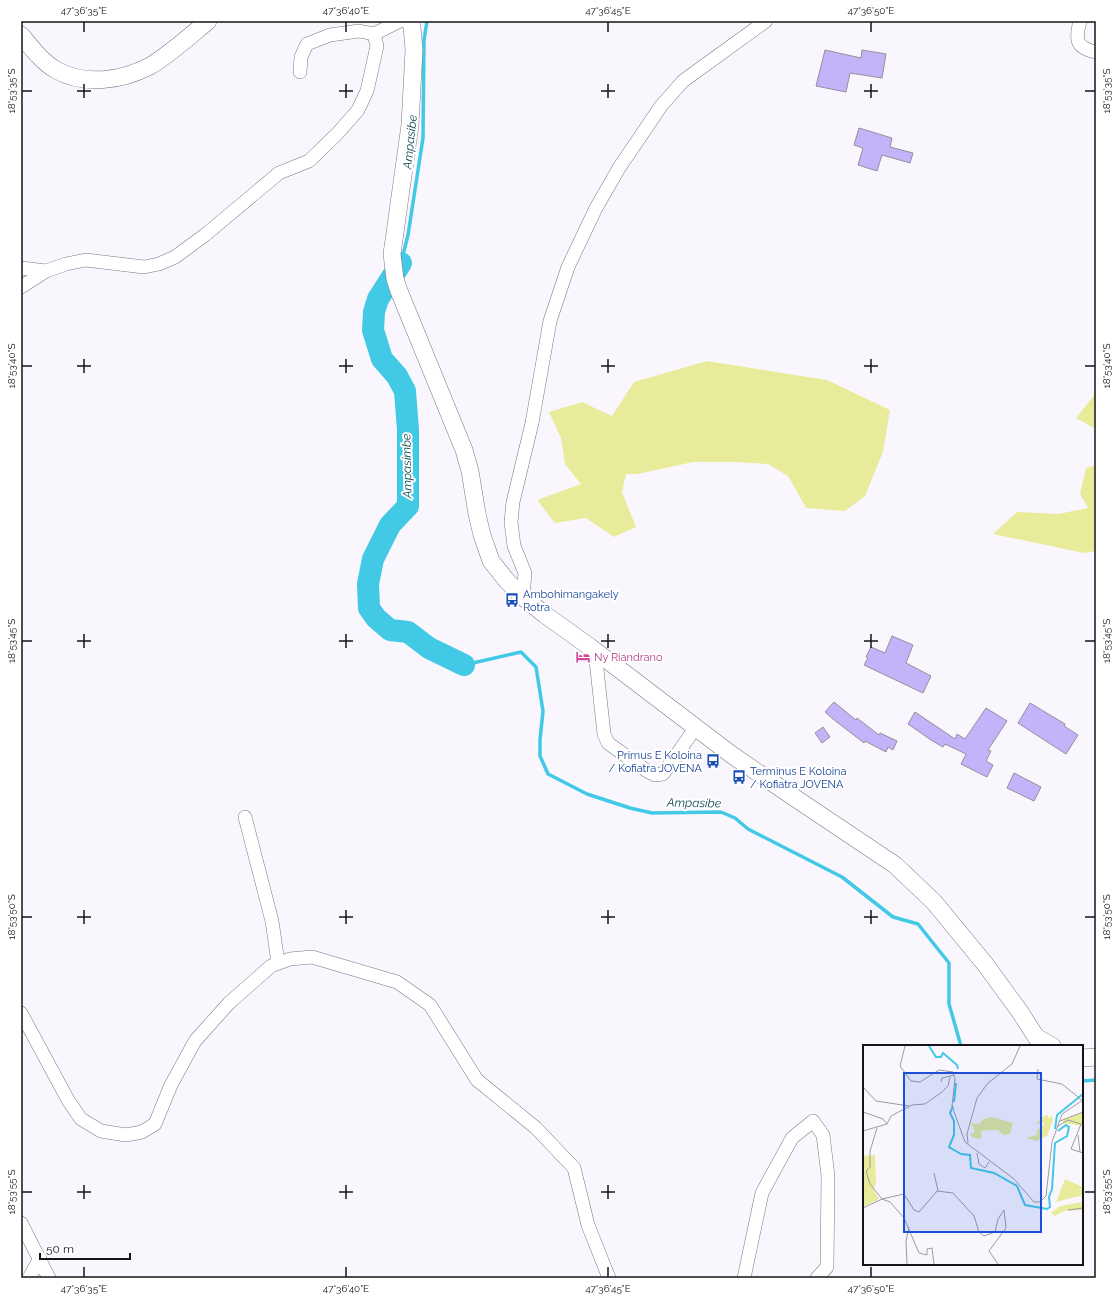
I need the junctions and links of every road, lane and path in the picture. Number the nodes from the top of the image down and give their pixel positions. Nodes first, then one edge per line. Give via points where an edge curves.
1 (208, 21) edge
2 (400, 21) edge
3 (410, 21) edge
4 (766, 21) edge
5 (1080, 21) edge
6 (374, 34) junction
7 (21, 36) edge
8 (1096, 52) edge
9 (300, 72) dead end
10 (21, 268) edge
11 (46, 271) junction
12 (21, 287) edge
13 (523, 597) junction
14 (595, 650) junction
15 (696, 727) junction
16 (245, 817) dead end
17 (278, 963) junction
18 (21, 1013) edge
19 (1050, 1045) edge
20 (1096, 1057) edge
21 (1083, 1058) edge
22 (21, 1223) edge
23 (40, 1258) junction
24 (29, 1278) edge
25 (49, 1278) edge
26 (609, 1278) edge
27 (744, 1278) edge
28 (817, 1278) edge

1 - 7 main road via 150,65 113,79 92,80 72,77 45,61
2 - 6 street
3 - 13 main road via 414,50 410,125 392,254 395,279 464,450 482,536 491,561
4 - 13 street via 683,81 660,106 619,168 568,267 550,320 532,423 513,502 511,522 514,546 525,573
5 - 8 street via 1078,43 1086,50
6 - 9 street via 358,31 330,35 307,44 301,57
6 - 11 street via 377,46 367,91 358,110 338,134 309,161 279,173 205,235 175,257 159,264 144,267 86,260
10 - 11 street
11 - 12 street
13 - 14 main road
14 - 15 main road
14 - 15 street via 604,734 608,743 647,771 659,775 663,774
15 - 19 main road via 895,865 934,902 985,964 1036,1038
16 - 17 street via 272,921
17 - 18 street via 271,966 229,1003 195,1041 171,1085 155,1124 142,1132 126,1135 101,1131 81,1119
17 - 26 street via 312,957 397,982 430,1004 477,1080 536,1128 574,1168 588,1225
20 - 21 main road
22 - 23 street
23 - 24 street
23 - 25 street
27 - 28 street via 762,1192 792,1138 812,1121 823,1135 828,1176 827,1267

